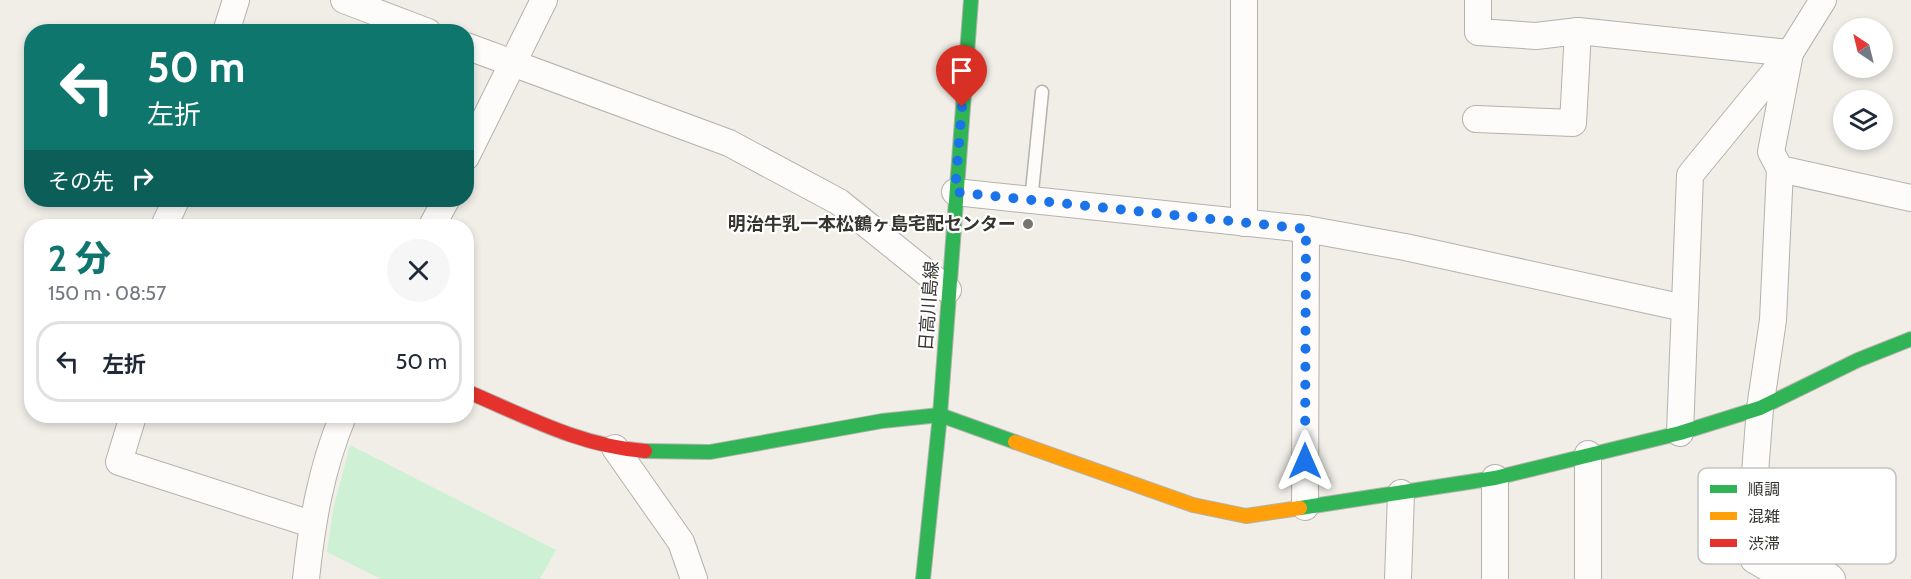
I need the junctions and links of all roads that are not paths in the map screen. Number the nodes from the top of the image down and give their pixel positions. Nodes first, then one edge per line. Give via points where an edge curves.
1 (236, 0) edge
2 (344, 0) edge
3 (544, 0) edge
4 (970, 0) edge
5 (1244, 0) edge
6 (1478, 0) edge
7 (1823, 0) edge
8 (228, 24) edge
9 (407, 24) edge
10 (1578, 31) junction
11 (474, 49) edge
12 (1790, 53) junction
13 (513, 63) junction
14 (1042, 92) dead end
15 (1476, 119) dead end
16 (474, 141) edge
17 (1780, 169) junction
18 (955, 192) junction
19 (1911, 198) edge
20 (1031, 201) junction
21 (1244, 223) junction
22 (1306, 229) junction
23 (948, 290) junction
24 (1684, 308) junction
25 (1911, 339) edge
26 (474, 394) edge
27 (1760, 408) junction
28 (939, 415) junction
29 (131, 423) edge
30 (340, 423) edge
31 (1680, 433) junction
32 (615, 448) junction
33 (1588, 454) junction
34 (1755, 468) edge
35 (1495, 478) junction
36 (1401, 493) junction
37 (1305, 507) junction
38 (311, 524) junction
39 (1761, 564) edge
40 (306, 579) edge
41 (693, 579) edge
42 (923, 579) edge
43 (1398, 579) edge
44 (1495, 579) edge
45 (1588, 579) edge
46 (1832, 579) edge

1 - 8 street
2 - 9 street
3 - 13 street
4 - 18 street, 日高川島線
5 - 21 street
6 - 10 street via 1478,32 1536,36
7 - 12 street
10 - 12 street
10 - 15 street via 1573,123
11 - 13 street
12 - 17 street via 1771,152
12 - 24 street via 1690,175
13 - 16 street
13 - 23 street via 729,143 839,202
14 - 20 lane
17 - 19 street
17 - 27 street via 1773,320
18 - 20 street
18 - 23 street, 日高川島線
20 - 21 street
21 - 22 street
22 - 24 street
22 - 37 street
23 - 28 street, 日高川島線
24 - 31 street
25 - 27 street
26 - 32 street via 579,438
27 - 31 street
27 - 34 street
28 - 32 street via 850,425 708,452
28 - 37 street via 1193,505 1246,516
28 - 42 street, 日高川島線
29 - 38 street via 119,462
30 - 38 street
31 - 33 street
32 - 41 street via 681,542
33 - 35 street
33 - 45 street
35 - 36 street
35 - 44 street
36 - 37 street
36 - 43 street
38 - 40 street
39 - 46 street via 1773,571

